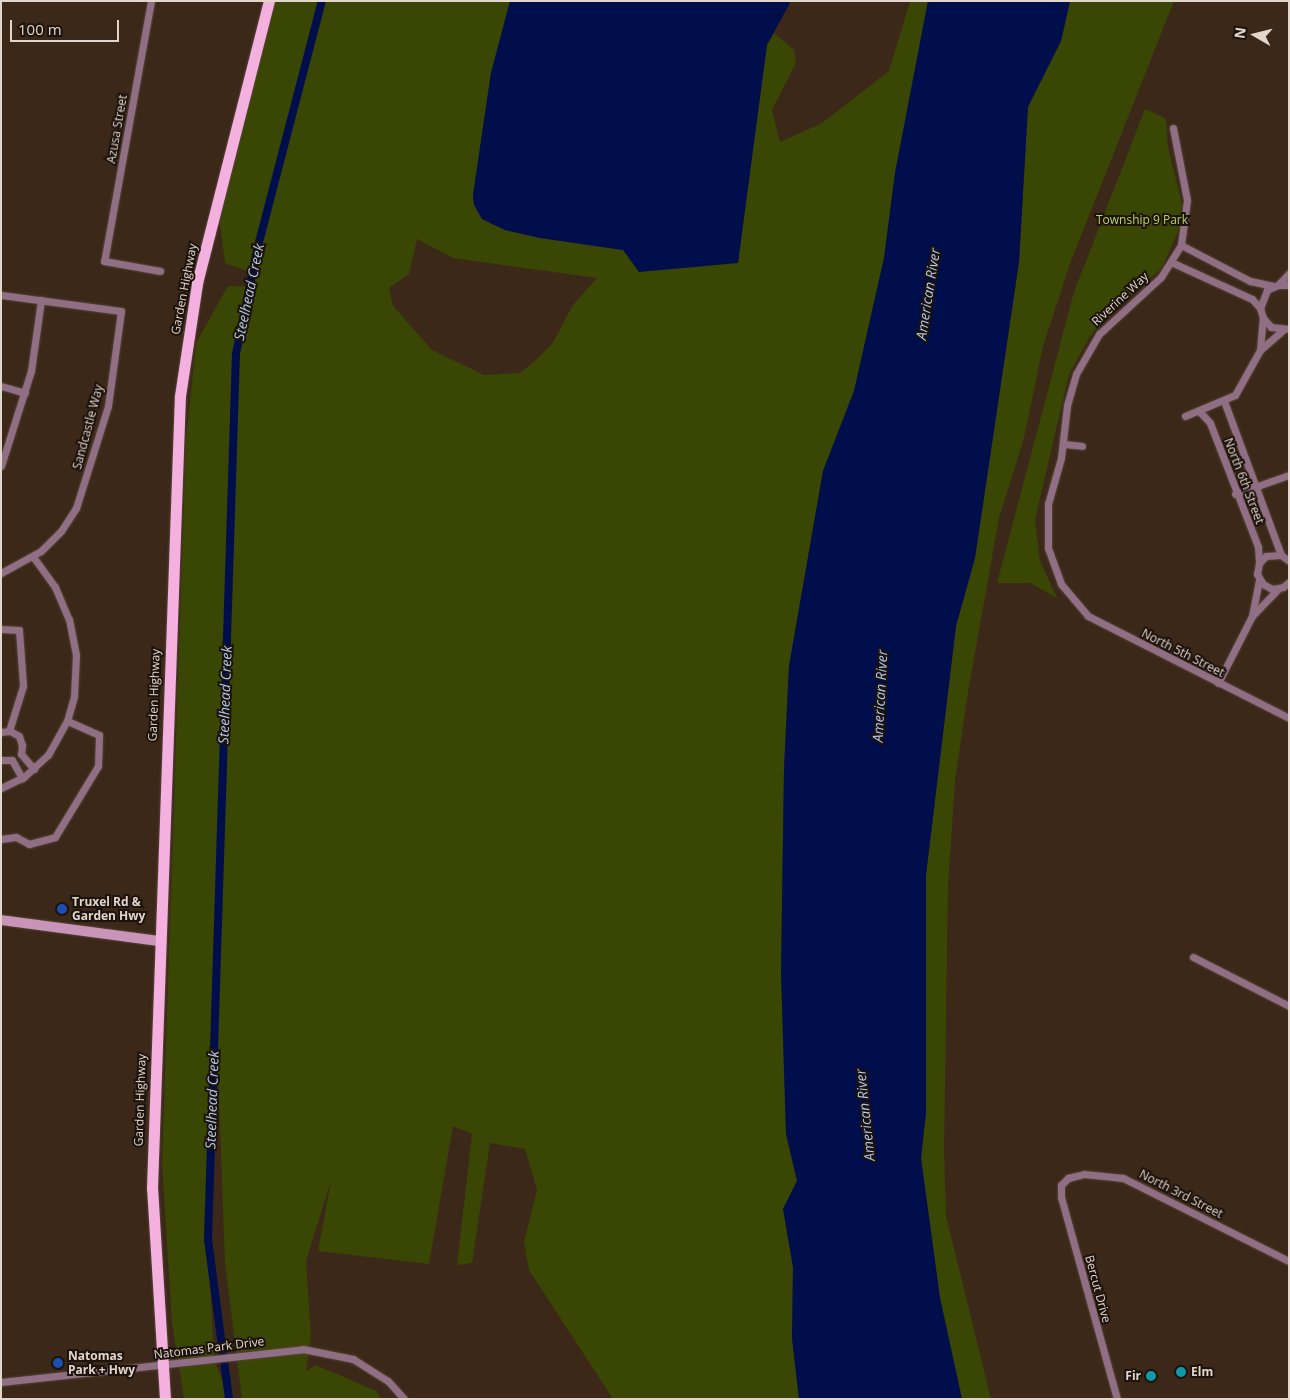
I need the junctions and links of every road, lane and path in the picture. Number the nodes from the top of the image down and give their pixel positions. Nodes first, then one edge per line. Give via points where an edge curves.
1 (151, 1) edge
2 (269, 1) edge
3 (1173, 128) dead end
4 (1181, 246) junction
5 (1171, 262) junction
6 (160, 271) dead end
7 (1289, 273) edge
8 (1289, 285) edge
9 (1275, 286) junction
10 (1, 295) edge
11 (41, 300) junction
12 (1260, 308) junction
13 (1263, 318) junction
14 (1286, 329) edge
15 (1260, 350) junction
16 (1, 386) edge
17 (25, 393) junction
18 (1224, 400) junction
19 (1199, 411) junction
20 (1185, 416) dead end
21 (1064, 444) junction
22 (1082, 446) dead end
23 (1, 466) edge
24 (1289, 475) edge
25 (1256, 487) junction
26 (1235, 494) junction
27 (1280, 555) junction
28 (33, 557) junction
29 (1289, 561) edge
30 (1259, 564) junction
31 (1, 573) edge
32 (1259, 580) junction
33 (1289, 582) edge
34 (1278, 589) junction
35 (1072, 600) joint
36 (1252, 616) junction
37 (1, 628) edge
38 (1218, 683) junction
39 (1289, 718) edge
40 (67, 721) junction
41 (9, 731) junction
42 (1, 732) edge
43 (1, 760) edge
44 (34, 768) junction
45 (22, 778) junction
46 (1, 788) edge
47 (1, 839) edge
48 (1, 920) edge
49 (158, 941) junction
50 (1193, 957) dead end
51 (1289, 1006) edge
52 (1062, 1185) joint
53 (1289, 1261) edge
54 (163, 1365) junction
55 (1, 1382) edge
56 (165, 1399) edge
57 (404, 1399) edge
58 (1117, 1399) edge

1 - 6 street, Azusa Street via 104,261
2 - 49 main road, Garden Highway via 197,283 184,360 177,446
3 - 4 street, Riverine Way via 1187,200
4 - 5 street, Riverine Way
4 - 9 street via 1250,281
5 - 12 street via 1252,299
5 - 21 street, Riverine Way via 1161,277 1107,324 1088,349 1070,393
7 - 9 street
8 - 9 street
9 - 12 street via 1263,295
10 - 11 street, Sandcastle Way
11 - 17 street
11 - 28 street, Sandcastle Way via 121,311 108,406 81,496 61,531
12 - 13 street
13 - 14 street via 1271,327
13 - 15 street
14 - 15 street
15 - 18 street via 1244,382 1235,394
16 - 17 street
17 - 23 street
18 - 19 street
18 - 25 street, North 6th Street
19 - 20 street
19 - 26 street, North 6th Street via 1210,422
21 - 22 street
21 - 35 street, Riverine Way via 1048,504 1046,538 1057,576
24 - 25 street
25 - 26 street
25 - 27 street, North 6th Street
26 - 30 street, North 6th Street via 1258,547
27 - 29 street
27 - 30 street via 1266,556
28 - 31 street, Sandcastle Way
28 - 40 street via 58,593 73,638 76,685
30 - 32 street, North 6th Street
32 - 34 street via 1267,587
32 - 36 street, North 6th Street
33 - 34 street
34 - 36 street
35 - 38 street, North 5th Street via 1097,622
36 - 38 street
37 - 41 street via 19,630 23,686
38 - 39 street, North 5th Street
40 - 44 street via 55,744
40 - 47 street via 100,735 98,766 55,837 29,844 16,836
41 - 42 street
41 - 44 street via 19,736 20,754
43 - 45 street via 12,760
44 - 45 street
45 - 46 street
48 - 49 main road
49 - 54 main road, Garden Highway via 152,1226
50 - 51 street
52 - 53 street, North 3rd Street via 1072,1175 1123,1178
52 - 58 street, Bercut Drive via 1061,1197
54 - 55 street, Natomas Park Drive
54 - 56 main road, Garden Highway
54 - 57 street, Natomas Park Drive via 271,1351 320,1350 353,1359 388,1381

